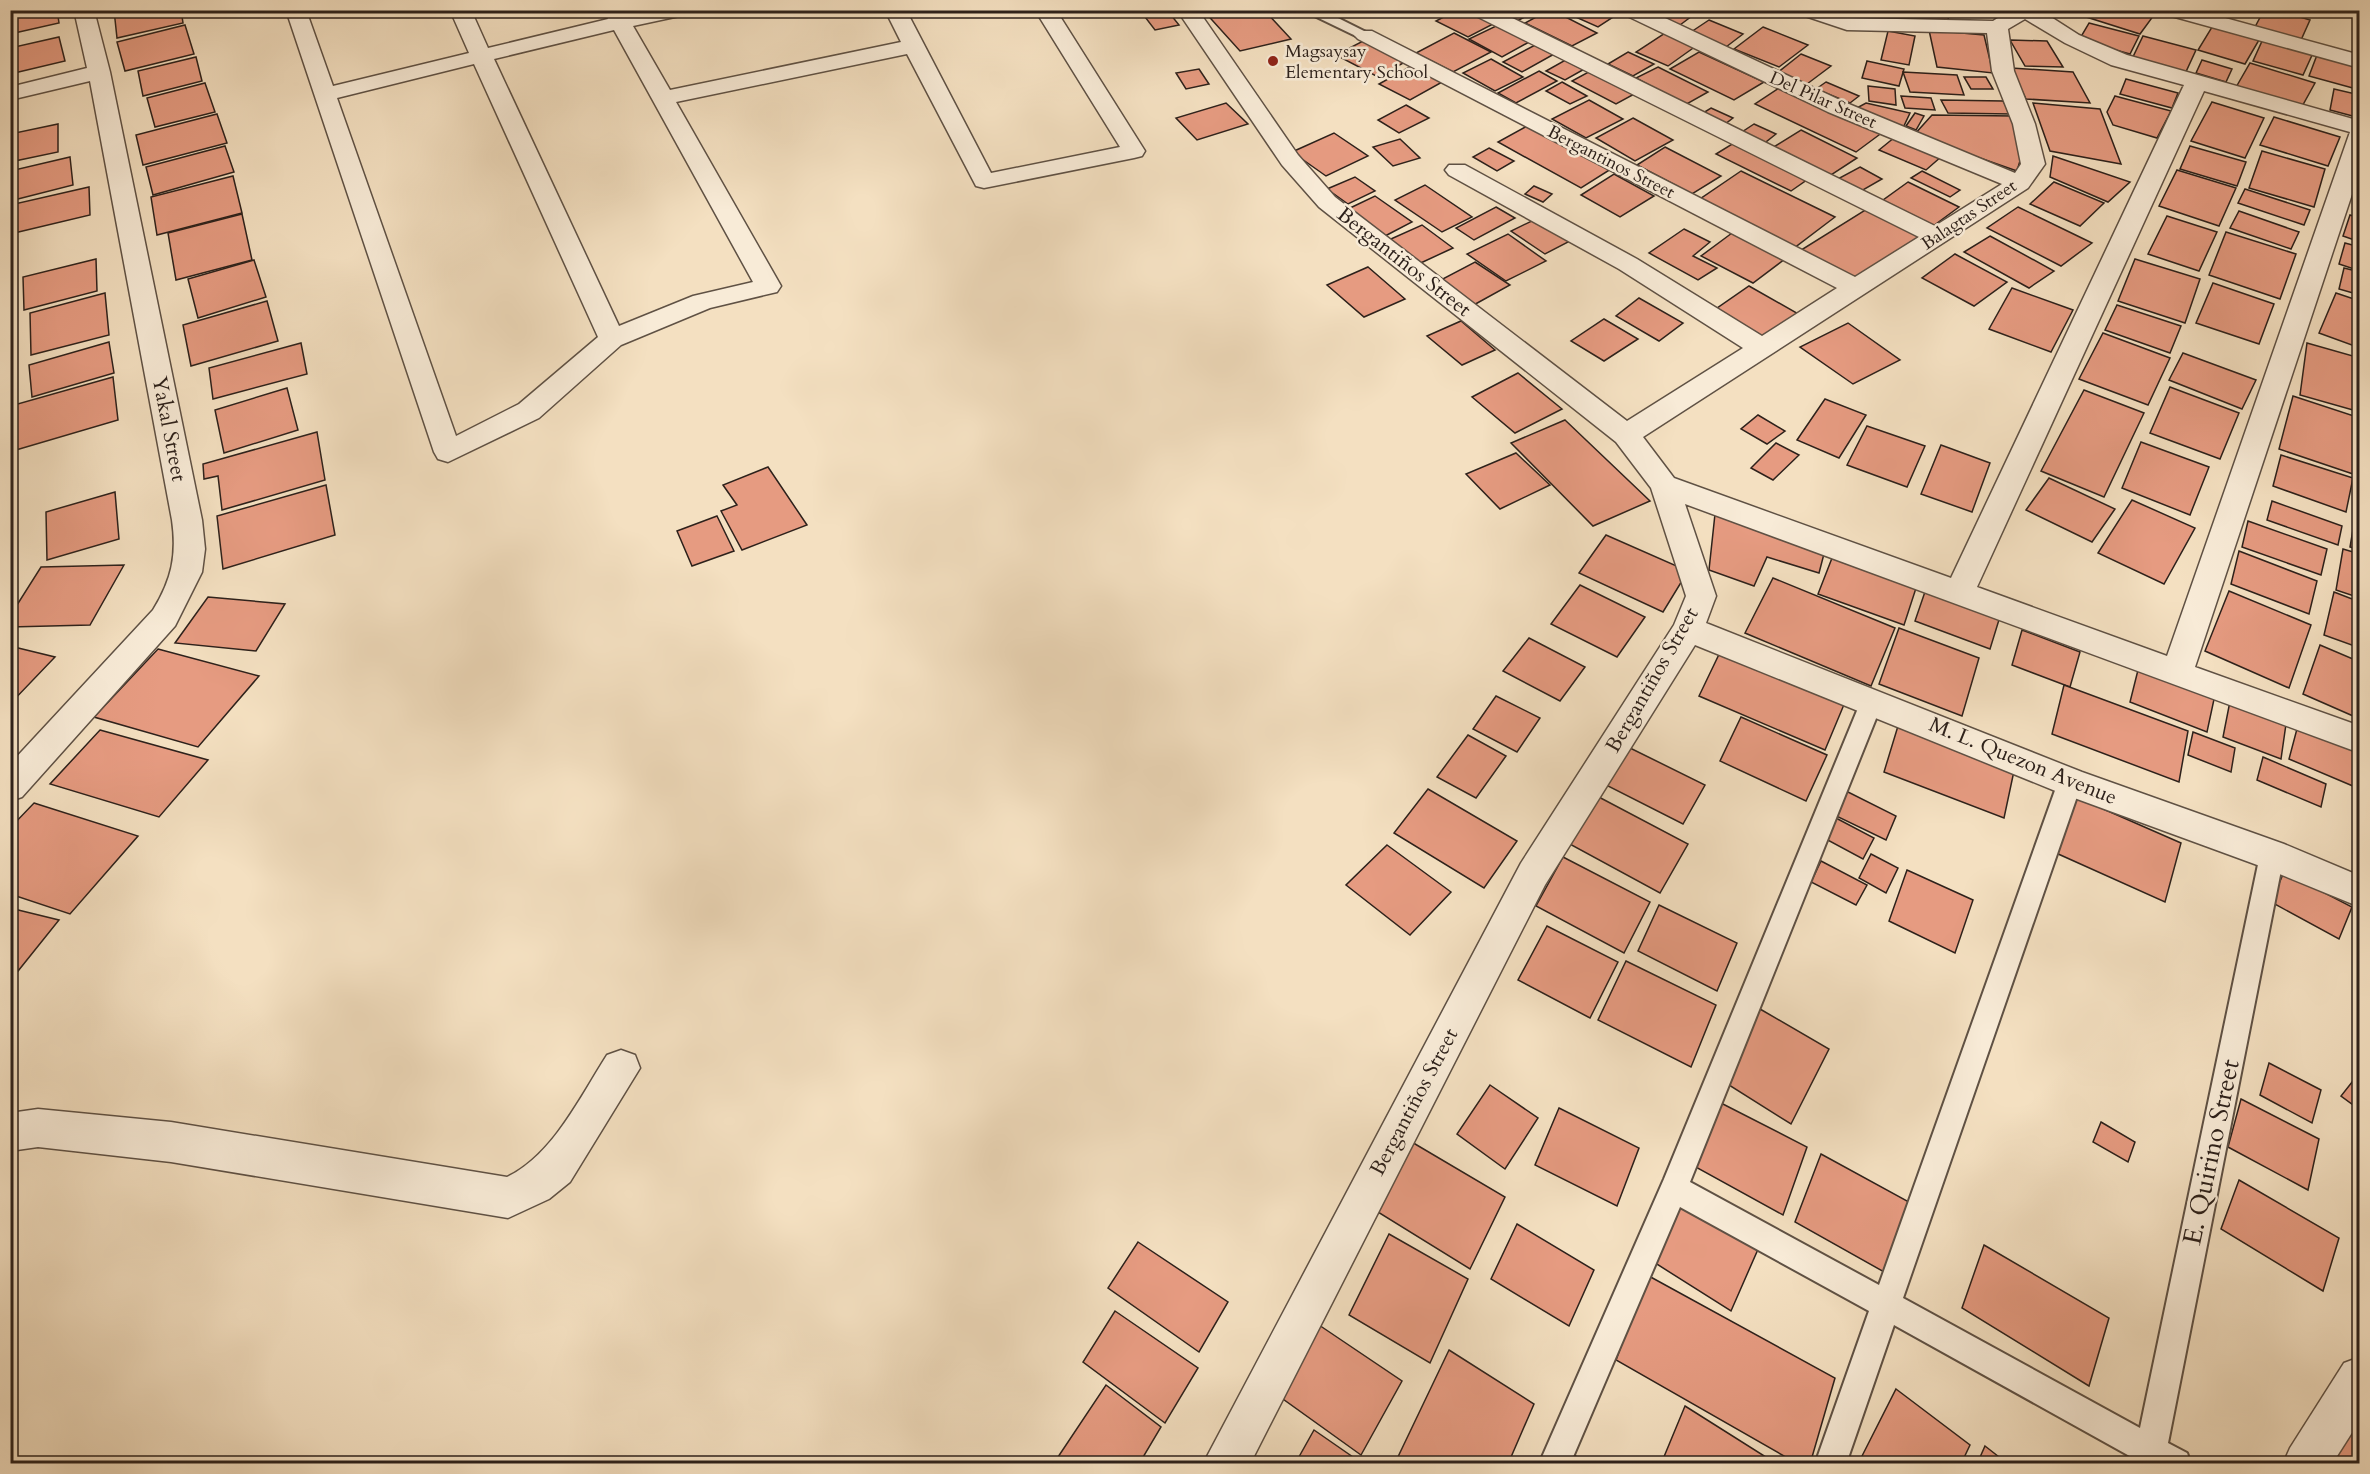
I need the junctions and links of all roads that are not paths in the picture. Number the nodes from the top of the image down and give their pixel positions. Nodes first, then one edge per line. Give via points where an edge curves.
1 (84, 10) edge
2 (296, 10) edge
3 (460, 10) edge
4 (682, 10) edge
5 (895, 10) edge
6 (1045, 10) edge
7 (1187, 10) edge
8 (1309, 10) edge
9 (1479, 10) edge
10 (1630, 10) edge
11 (1806, 10) edge
12 (2171, 10) edge
13 (617, 16) edge
14 (2016, 17) edge
15 (1365, 35) joint
16 (914, 46) junction
17 (481, 56) junction
18 (2360, 62) edge
19 (99, 72) junction
20 (2196, 84) junction
21 (10, 94) edge
22 (326, 94) junction
23 (663, 98) junction
24 (2360, 128) edge
25 (2360, 134) edge
26 (1457, 170) dead end
27 (2020, 183) junction
28 (1938, 237) junction
29 (1858, 289) junction
30 (612, 339) junction
31 (1763, 349) junction
32 (1626, 435) junction
33 (1664, 485) junction
34 (1959, 593) junction
35 (1688, 628) junction
36 (2177, 673) junction
37 (1872, 701) junction
38 (2360, 740) edge
39 (2070, 782) junction
40 (10, 787) edge
41 (2272, 855) junction
42 (2360, 892) edge
43 (621, 1068) dead end
44 (10, 1132) edge
45 (1674, 1188) junction
46 (1887, 1305) junction
47 (2360, 1379) edge
48 (2151, 1450) junction
49 (1226, 1464) edge
50 (1554, 1464) edge
51 (1830, 1464) edge
52 (2176, 1464) edge
53 (2306, 1464) edge

1 - 19 street, Yakal Street
2 - 22 street
3 - 17 street
4 - 13 street
5 - 16 street
6 - 16 street via 1134,151 984,181
7 - 32 street, Bergantiños Street via 1290,160 1327,202
8 - 15 lane
9 - 28 street
10 - 27 street, Del Pilar Street via 1836,107
11 - 14 street via 1847,24
12 - 18 street
13 - 17 street
13 - 23 street
14 - 20 street via 2094,50
14 - 27 street, Balagtas Street via 2003,71 2024,124 2033,164
15 - 29 street, Bergantinos Street
16 - 23 street
17 - 22 street
17 - 30 street
19 - 21 street
19 - 40 street, Yakal Street via 187,520 190,567 164,618
20 - 24 street
20 - 34 street
22 - 30 street via 448,452 529,411
23 - 30 street via 768,286 702,302
25 - 36 street
26 - 31 street via 1628,264
27 - 28 street, Balagtas Street
28 - 29 street, Balagtas Street
29 - 31 street, Balagtas Street
31 - 32 street, Balagtas Street
32 - 33 street, Bergantiños Street
33 - 34 street
33 - 35 street, Bergantiños Street via 1701,596
34 - 36 street
35 - 37 street, M. L. Quezon Avenue
35 - 49 street, Bergantiños Street via 1533,874
36 - 38 street
37 - 39 street, M. L. Quezon Avenue
37 - 45 lane
39 - 41 street, M. L. Quezon Avenue
39 - 46 lane
41 - 42 street, M. L. Quezon Avenue
41 - 48 lane, E. Quirino Street
43 - 44 street via 556,1168 536,1185 508,1198 171,1142 38,1128
45 - 46 lane
45 - 50 lane
46 - 48 lane
46 - 51 lane
47 - 53 street
48 - 52 lane

